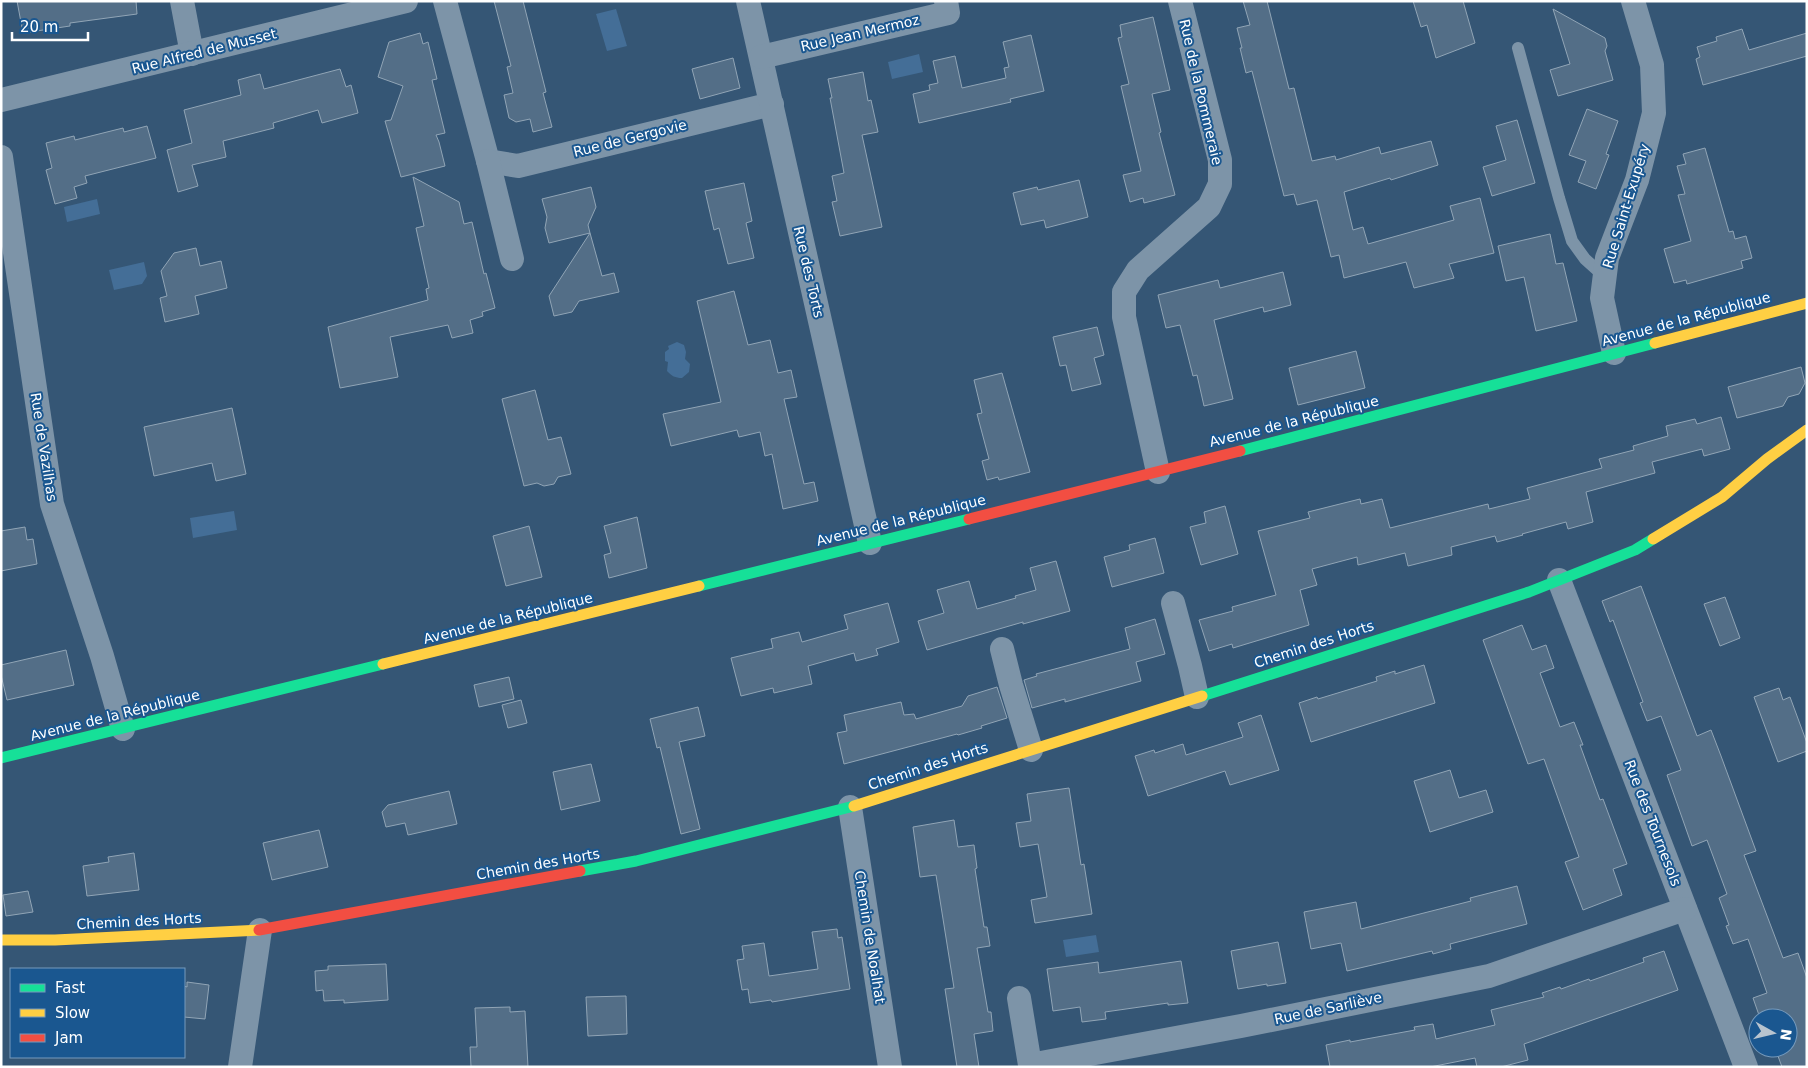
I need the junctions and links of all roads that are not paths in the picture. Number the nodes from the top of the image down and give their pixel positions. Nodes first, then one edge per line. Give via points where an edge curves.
1 (182, 1) edge
2 (406, 1) edge
3 (445, 1) edge
4 (748, 1) edge
5 (946, 1) edge
6 (1180, 1) edge
7 (1633, 1) edge
8 (1518, 48) dead end
9 (192, 54) junction
10 (761, 56) junction
11 (1, 100) edge
12 (772, 104) junction
13 (1, 157) edge
14 (488, 161) junction
15 (512, 259) dead end
16 (1604, 277) junction
17 (1807, 303) edge
18 (1614, 353) junction
19 (1807, 430) edge
20 (1158, 472) junction
21 (870, 543) junction
22 (1559, 580) junction
23 (1173, 603) dead end
24 (1002, 649) dead end
25 (1197, 697) junction
26 (123, 729) junction
27 (1031, 750) junction
28 (1, 758) edge
29 (850, 807) junction
30 (1686, 909) junction
31 (260, 930) junction
32 (1, 940) edge
33 (1019, 998) dead end
34 (240, 1067) edge
35 (890, 1067) edge
36 (1746, 1067) edge

1 - 9 street
2 - 9 street, Rue Alfred de Musset
3 - 14 street
4 - 10 street, Rue des Torts
5 - 10 street, Rue Jean Mermoz via 948,13
6 - 20 street, Rue de la Pommeraie via 1220,160 1220,184 1209,207 1138,270 1124,292 1124,316
7 - 16 street, Rue Saint-Exupéry via 1652,65 1654,113 1637,180 1607,258
8 - 16 lane via 1572,241
9 - 11 street, Rue Alfred de Musset
10 - 12 street, Rue des Torts
12 - 14 street, Rue de Gergovie via 518,166
12 - 21 street, Rue des Torts
13 - 26 street, Rue de Vazilhas via 52,504
14 - 15 street
16 - 18 street, Rue Saint-Exupéry via 1602,298
17 - 18 street, Avenue de la République
18 - 20 street, Avenue de la République
19 - 22 street, Chemin des Horts via 1722,497 1635,550
20 - 21 street, Avenue de la République
21 - 26 street, Avenue de la République
22 - 25 street, Chemin des Horts
22 - 30 street, Rue des Tournesols
23 - 25 street
24 - 27 street
25 - 27 street, Chemin des Horts
26 - 28 street, Avenue de la République
27 - 29 street, Chemin des Horts
29 - 31 street, Chemin des Horts via 636,861
29 - 35 street, Chemin de Noalhat
30 - 33 street, Rue de Sarliève via 1489,976 1030,1065
30 - 36 street, Rue des Tournesols
31 - 32 street, Chemin des Horts
31 - 34 street

